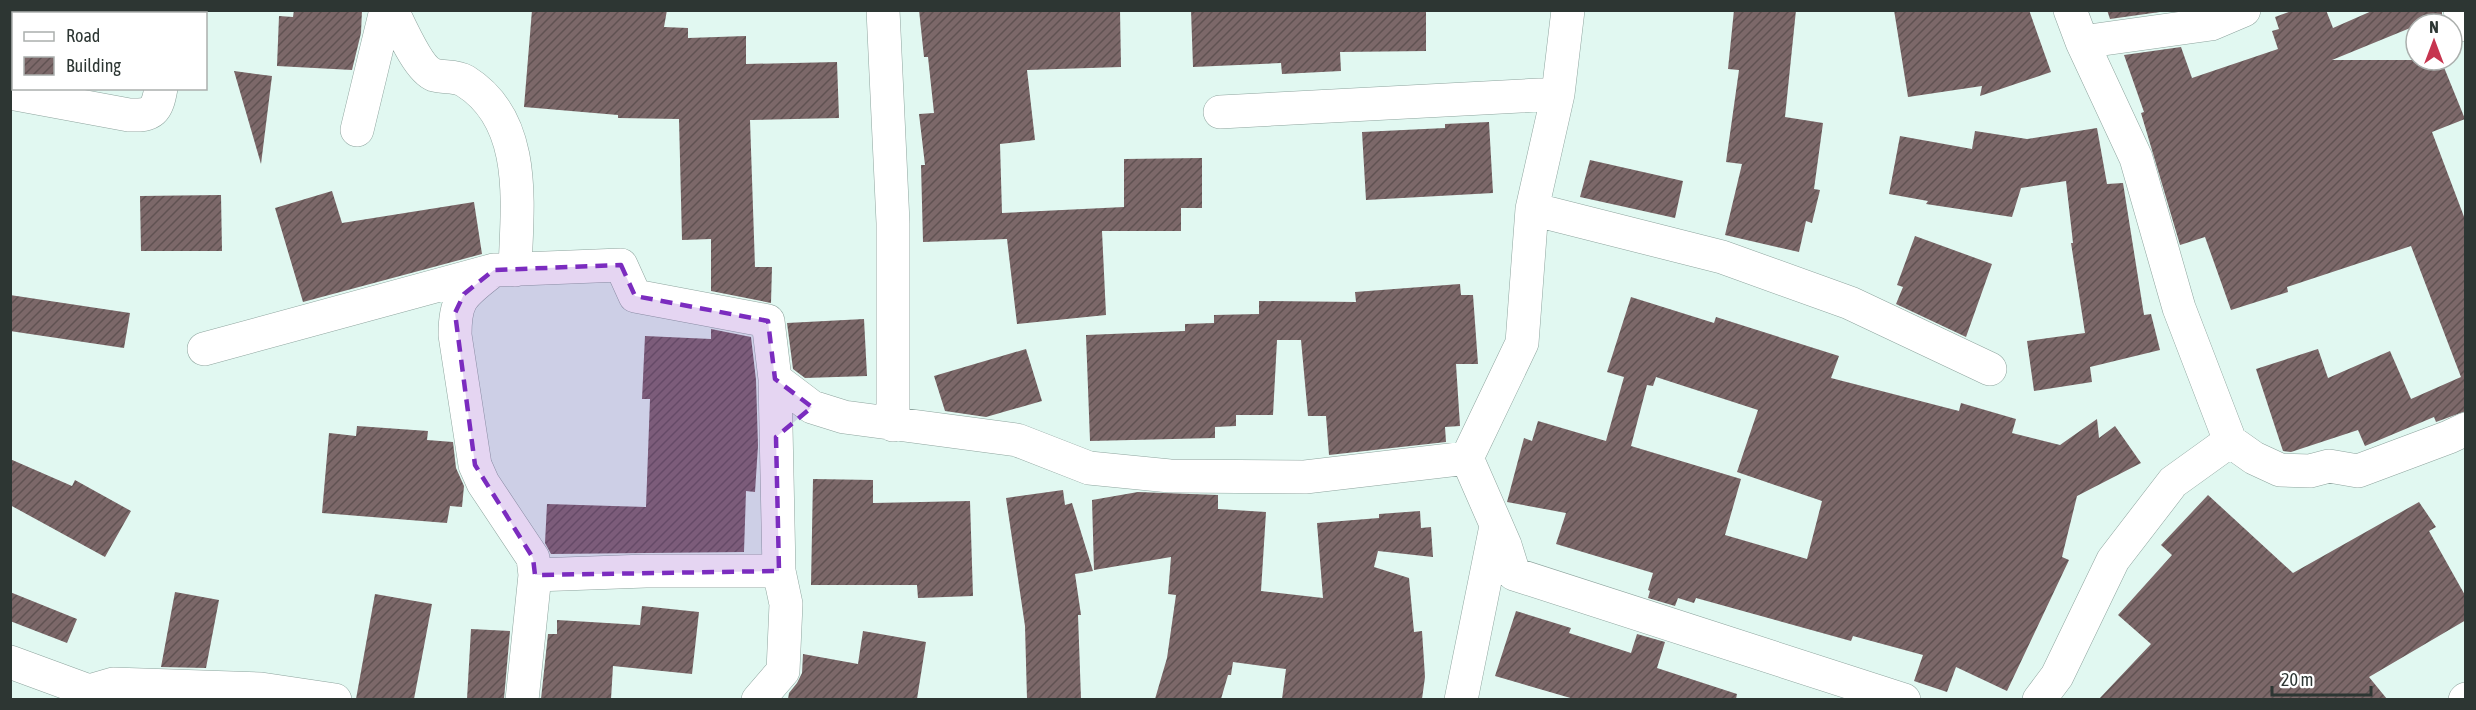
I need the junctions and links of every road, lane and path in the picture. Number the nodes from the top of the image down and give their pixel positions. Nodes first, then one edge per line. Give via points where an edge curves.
1 (386, 10) edge
2 (392, 10) edge
3 (883, 10) edge
4 (1568, 10) edge
5 (2070, 10) edge
6 (2244, 10) edge
7 (2460, 10) edge
8 (2466, 25) edge
9 (2082, 42) junction
10 (161, 90) edge
11 (10, 93) edge
12 (1558, 94) junction
13 (1220, 112) dead end
14 (357, 130) dead end
15 (1532, 209) junction
16 (505, 270) junction
17 (204, 350) dead end
18 (1990, 369) dead end
19 (775, 379) junction
20 (812, 406) junction
21 (893, 425) junction
22 (2466, 429) edge
23 (776, 437) junction
24 (2230, 441) junction
25 (1467, 458) junction
26 (1496, 526) junction
27 (779, 571) junction
28 (535, 575) junction
29 (10, 662) edge
30 (86, 695) edge
31 (335, 699) edge
32 (522, 699) edge
33 (758, 699) edge
34 (1461, 699) edge
35 (1904, 699) edge
36 (2039, 699) edge

1 - 14 street
2 - 16 street via 420,62 435,75 463,80 482,94 498,113 509,138 518,190
3 - 21 street via 893,223
4 - 12 street
5 - 9 street
6 - 9 street via 2211,24
7 - 8 street
9 - 24 street via 2136,158 2178,308
10 - 11 street via 155,110 144,116
12 - 13 street
12 - 15 street
15 - 18 street via 1722,257 1850,303
15 - 25 street via 1522,343
16 - 17 street
16 - 19 street via 621,265 635,296 768,321
16 - 28 street via 464,294 455,313 456,335 475,465 533,558
19 - 20 street
19 - 23 street
20 - 21 street via 844,417
20 - 23 street
21 - 25 street via 1017,440 1089,468 1170,476 1305,477
22 - 24 street via 2358,471 2329,466 2310,471 2280,470
23 - 27 street
24 - 36 street via 2173,482 2113,560 2057,676
25 - 26 street
26 - 34 street
26 - 35 street via 1514,574
27 - 28 street
27 - 33 street via 786,604 783,671
28 - 32 street
29 - 30 street
30 - 31 street via 113,684 261,689

